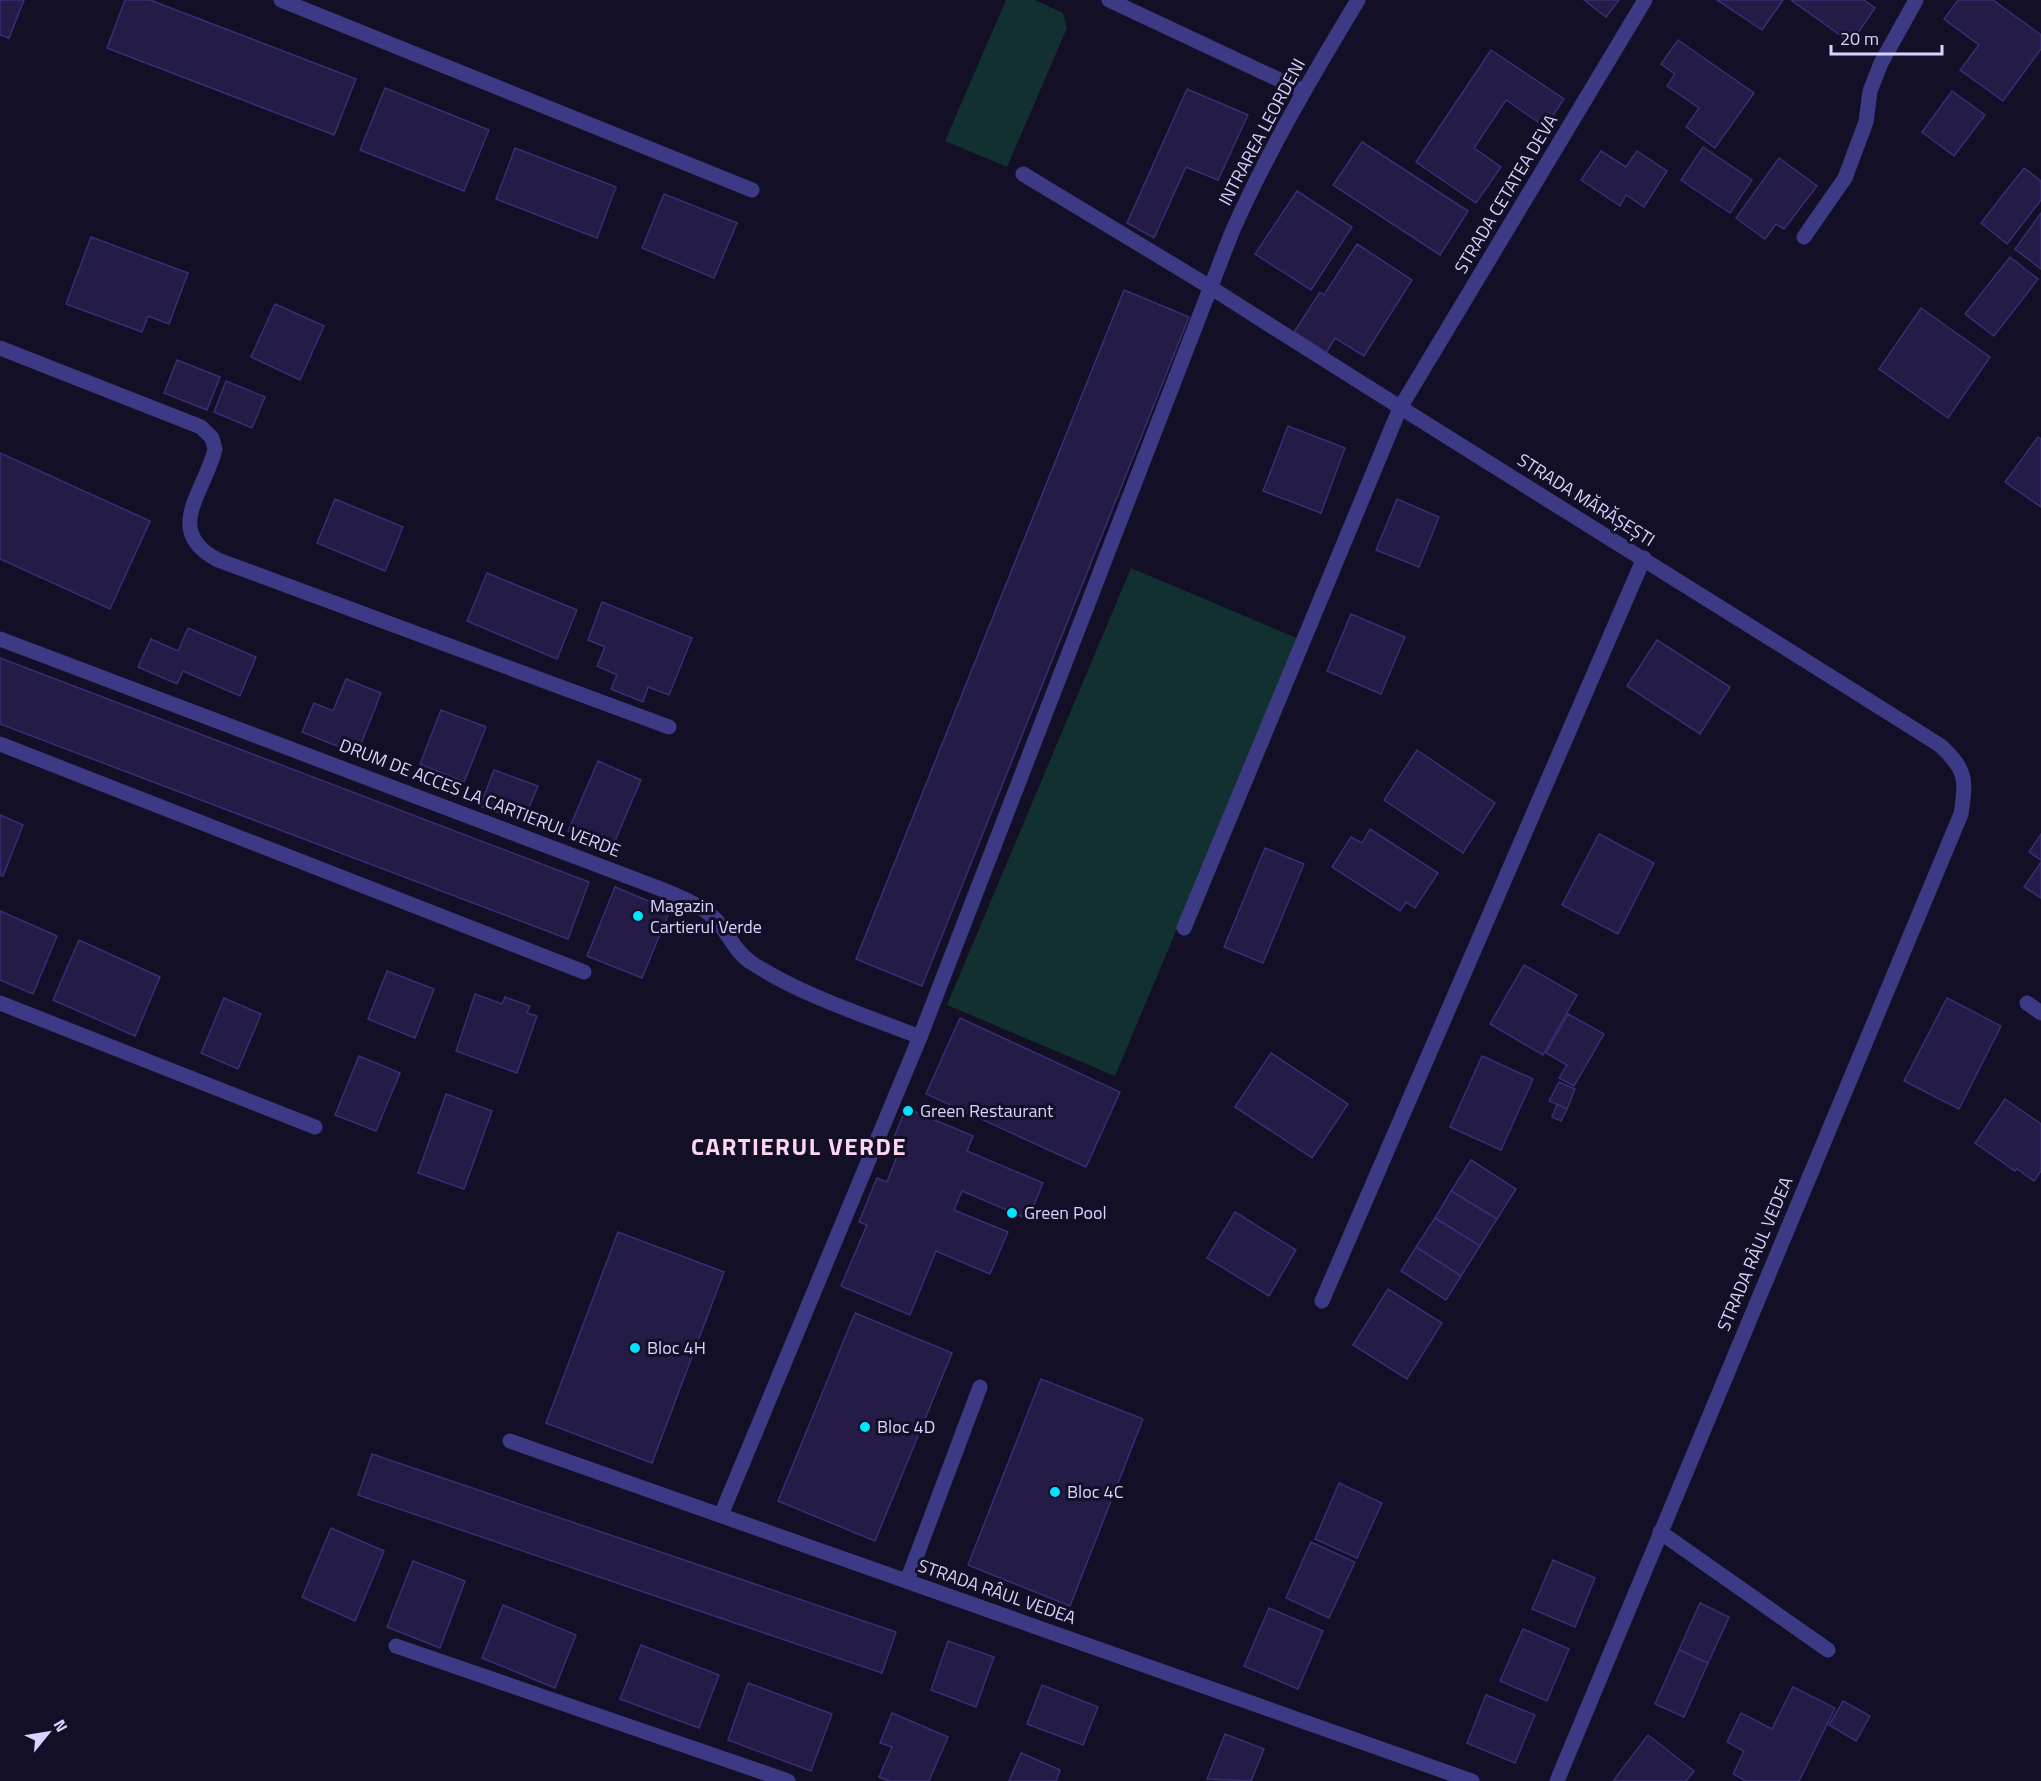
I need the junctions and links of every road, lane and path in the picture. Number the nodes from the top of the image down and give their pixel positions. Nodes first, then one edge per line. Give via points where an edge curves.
1 (281, 0) edge
2 (1108, 0) edge
3 (1358, 0) edge
4 (1645, 0) edge
5 (1916, 0) edge
6 (1303, 90) junction
7 (1023, 174) dead end
8 (752, 190) dead end
9 (1804, 237) dead end
10 (1210, 287) junction
11 (0, 348) edge
12 (1400, 408) junction
13 (1644, 558) junction
14 (0, 639) edge
15 (669, 727) dead end
16 (0, 744) edge
17 (1941, 746) joint
18 (1184, 928) dead end
19 (584, 972) dead end
20 (0, 1003) edge
21 (2027, 1004) dead end
22 (2041, 1013) edge
23 (920, 1037) junction
24 (315, 1127) dead end
25 (1322, 1301) dead end
26 (980, 1388) dead end
27 (510, 1441) dead end
28 (722, 1515) junction
29 (1660, 1532) junction
30 (907, 1581) junction
31 (396, 1646) dead end
32 (1828, 1650) dead end
33 (788, 1781) edge
34 (1472, 1781) edge
35 (1557, 1781) edge

1 - 8 street
2 - 6 street
3 - 6 street, INTRAREA LEORDENI
4 - 12 street, STRADA CETATEA DEVA
5 - 9 street via 1881,63 1870,91 1866,122 1848,170
6 - 10 street, INTRAREA LEORDENI via 1260,170
7 - 10 street, STRADA MĂRĂȘEȘTI
10 - 12 street, STRADA MĂRĂȘEȘTI
10 - 23 street, INTRAREA LEORDENI
11 - 15 street via 201,427 212,438 215,449 189,515 193,541 202,552
12 - 13 street, STRADA MĂRĂȘEȘTI
12 - 18 street, STRADA CETATEA DEVA
13 - 17 street, STRADA MĂRĂȘEȘTI
13 - 25 street
14 - 23 street, DRUM DE ACCES LA CARTIERUL VERDE via 641,880 716,920 749,961 777,979
16 - 19 street
17 - 29 street, STRADA RÂUL VEDEA via 1958,763 1965,784 1961,814
20 - 24 street
21 - 22 street
23 - 28 street, INTRAREA LEORDENI
26 - 30 street
27 - 28 street, STRADA RÂUL VEDEA
28 - 30 street, STRADA RÂUL VEDEA
29 - 32 street
29 - 35 street, STRADA RÂUL VEDEA
30 - 34 street, STRADA RÂUL VEDEA
31 - 33 street

